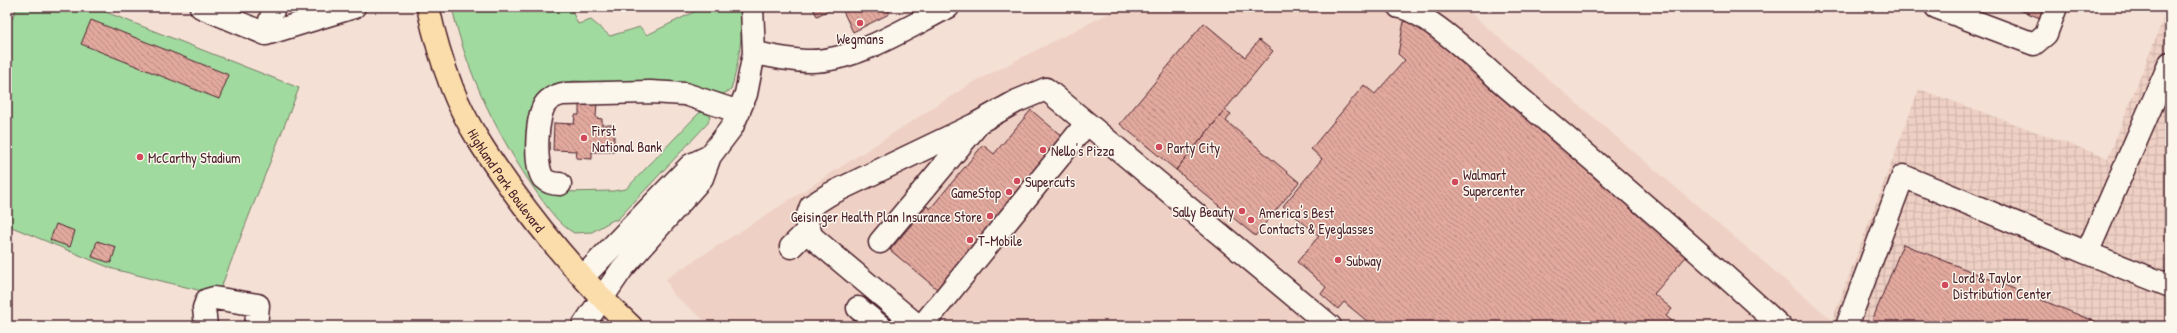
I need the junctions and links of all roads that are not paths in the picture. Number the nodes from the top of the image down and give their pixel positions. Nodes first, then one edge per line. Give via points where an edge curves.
1 (201, 7) edge
2 (274, 7) edge
3 (354, 7) edge
4 (428, 7) edge
5 (752, 7) edge
6 (948, 7) edge
7 (1398, 7) edge
8 (1936, 7) edge
9 (2056, 7) edge
10 (266, 34) junction
11 (754, 53) junction
12 (2170, 63) edge
13 (739, 112) junction
14 (981, 121) junction
15 (1086, 124) junction
16 (710, 156) junction
17 (560, 184) dead end
18 (809, 229) junction
19 (880, 242) dead end
20 (791, 247) dead end
21 (2087, 253) junction
22 (583, 277) junction
23 (2170, 286) edge
24 (601, 298) junction
25 (858, 308) dead end
26 (206, 326) edge
27 (256, 326) edge
28 (583, 326) edge
29 (631, 326) edge
30 (880, 326) edge
31 (918, 326) edge
32 (922, 326) edge
33 (1330, 326) edge
34 (1780, 326) edge
35 (1847, 326) edge

1 - 10 lane
2 - 10 lane
3 - 10 lane
4 - 22 main road, Highland Park Boulevard via 434,38 452,89 473,132 540,230
5 - 11 lane
6 - 11 lane via 860,50 841,56 810,61
7 - 34 lane via 1410,9 1446,35 1624,185
8 - 9 lane via 2034,44 2046,34
11 - 13 lane via 746,94
12 - 21 lane
13 - 16 lane via 732,127
13 - 17 lane via 685,94 562,94 552,98 545,104 541,114 537,162 544,179 550,183
14 - 15 lane via 1017,101 1046,89
14 - 18 lane via 830,194 811,206 806,222
14 - 19 lane
15 - 32 lane
15 - 33 lane
16 - 22 lane via 691,165
16 - 24 lane via 702,178 622,269
18 - 20 lane
18 - 31 lane via 831,264
21 - 23 lane
21 - 35 lane via 1903,176
22 - 24 main road, Highland Park Boulevard
24 - 28 lane
24 - 29 main road, Highland Park Boulevard
25 - 30 lane
26 - 27 lane via 204,308 207,300 214,298 258,305

